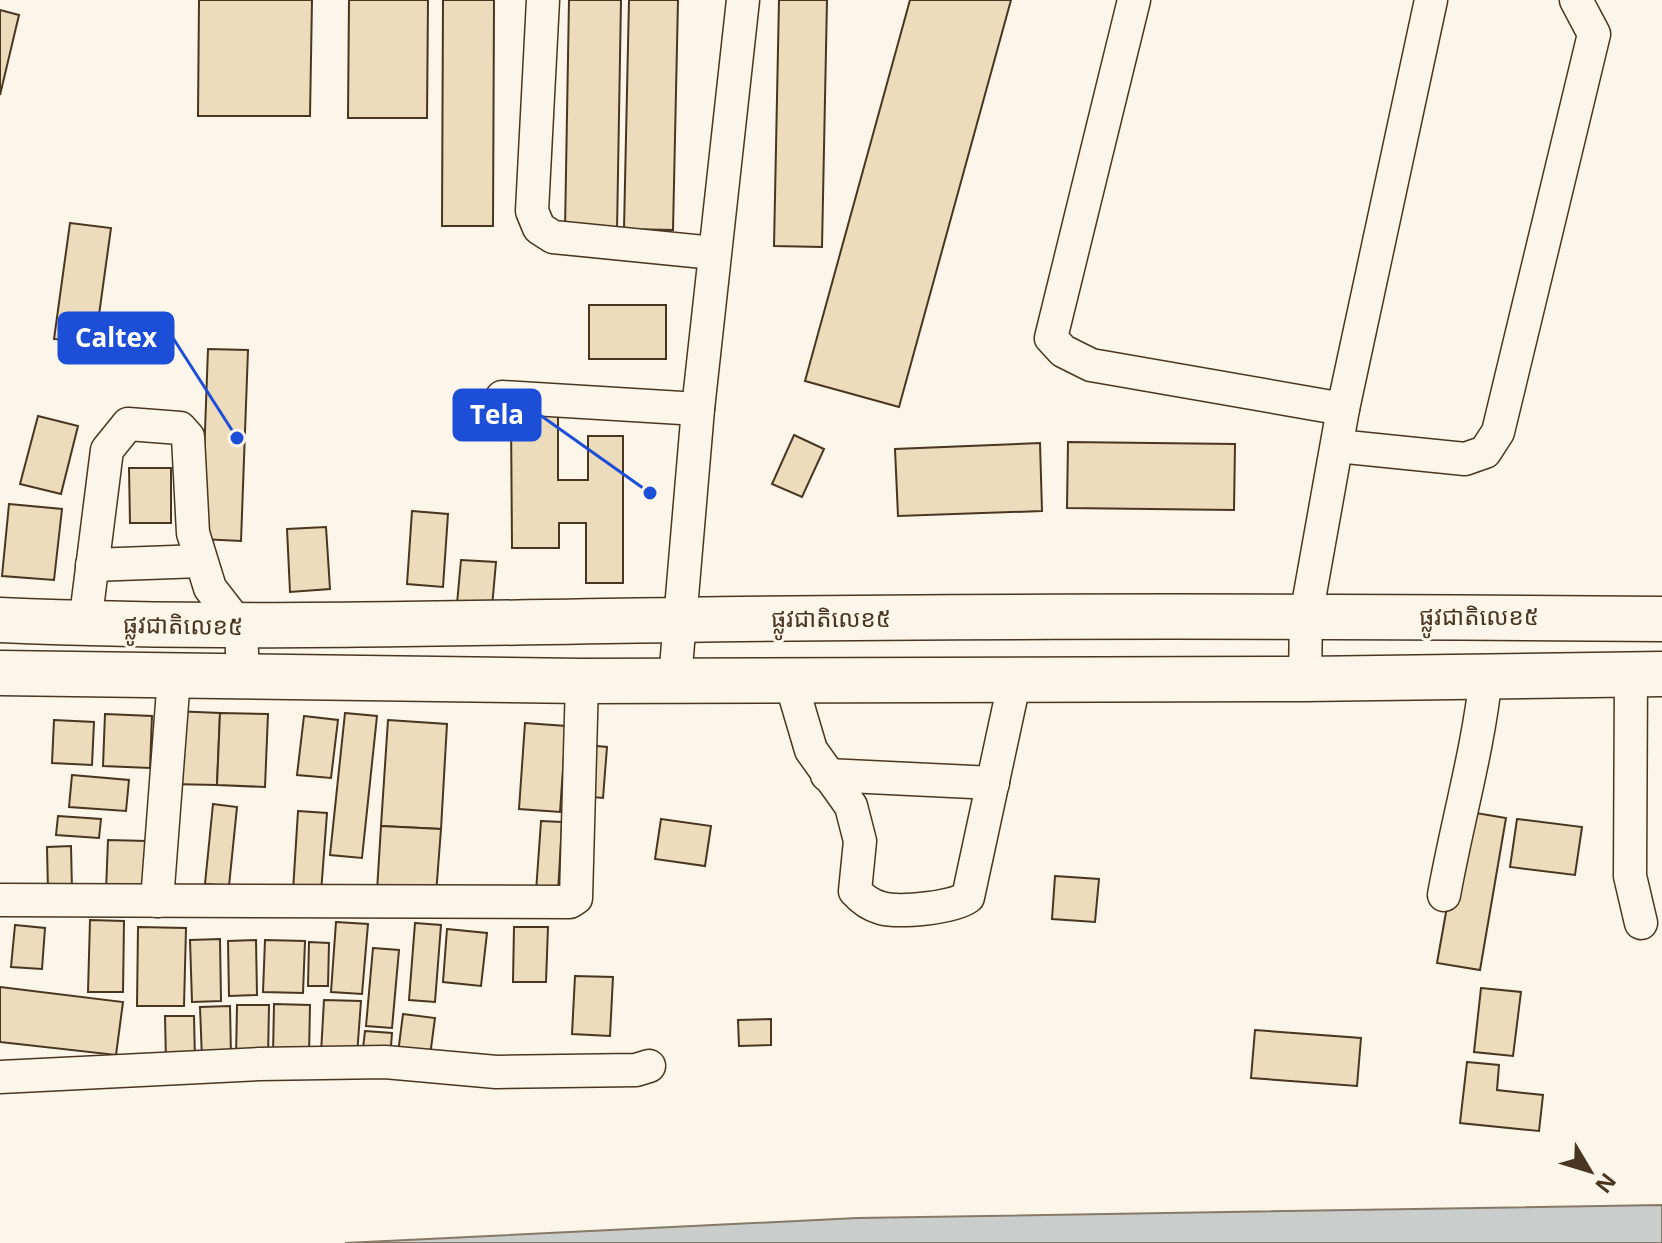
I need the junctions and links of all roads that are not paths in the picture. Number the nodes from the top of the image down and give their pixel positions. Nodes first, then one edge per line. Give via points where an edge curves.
1 (543, 0) edge
2 (743, 0) edge
3 (1134, 0) edge
4 (1431, 0) edge
5 (1576, 0) edge
6 (714, 253) junction
7 (502, 397) dead end
8 (698, 409) junction
9 (1343, 409) junction
10 (1337, 446) junction
11 (201, 561) junction
12 (92, 565) junction
13 (1306, 616) junction
14 (1662, 619) edge
15 (0, 620) edge
16 (678, 620) junction
17 (85, 624) junction
18 (241, 628) junction
19 (0, 673) edge
20 (1646, 674) edge
21 (1486, 676) junction
22 (174, 677) junction
23 (243, 677) junction
24 (675, 679) junction
25 (790, 679) junction
26 (1015, 679) junction
27 (1305, 679) junction
28 (582, 681) junction
29 (827, 775) junction
30 (993, 783) junction
31 (1444, 895) dead end
32 (0, 900) edge
33 (157, 901) junction
34 (1641, 923) dead end
35 (649, 1066) dead end
36 (0, 1077) edge

1 - 6 street via 532,211 539,228 553,237
2 - 6 street
3 - 9 street via 1051,338 1063,351 1091,365
4 - 9 street
5 - 10 street via 1594,34 1498,432 1485,452 1465,459
6 - 8 street
7 - 8 street
8 - 16 street
9 - 10 street
10 - 13 street
11 - 12 street
11 - 12 street via 193,533 188,437 180,428 128,424 107,450
11 - 18 street via 210,588
12 - 17 street
13 - 14 highway, ផ្លូវជាតិលេខ៥
13 - 16 highway, ផ្លូវជាតិលេខ៥
13 - 27 street
15 - 17 highway, ផ្លូវជាតិលេខ៥
16 - 18 highway, ផ្លូវជាតិលេខ៥
16 - 24 street
17 - 18 highway, ផ្លូវជាតិលេខ៥
18 - 23 street
19 - 22 highway, ផ្លូវជាតិលេខ៥
20 - 21 highway, ផ្លូវជាតិលេខ៥
20 - 34 street via 1630,876
21 - 27 highway, ផ្លូវជាតិលេខ៥
21 - 31 street via 1479,740 1461,799
22 - 23 highway, ផ្លូវជាតិលេខ៥
22 - 33 street
23 - 28 highway, ផ្លូវជាតិលេខ៥
24 - 25 highway, ផ្លូវជាតិលេខ៥
24 - 28 highway, ផ្លូវជាតិលេខ៥
25 - 26 highway, ផ្លូវជាតិលេខ៥
25 - 29 street via 811,750
26 - 27 highway, ផ្លូវជាតិលេខ៥
26 - 30 street
28 - 33 street via 576,898 570,902
29 - 30 street
29 - 30 street via 851,806 860,841 855,891 883,909 957,905 968,897
32 - 33 street
35 - 36 street via 496,1072 385,1062 259,1064

